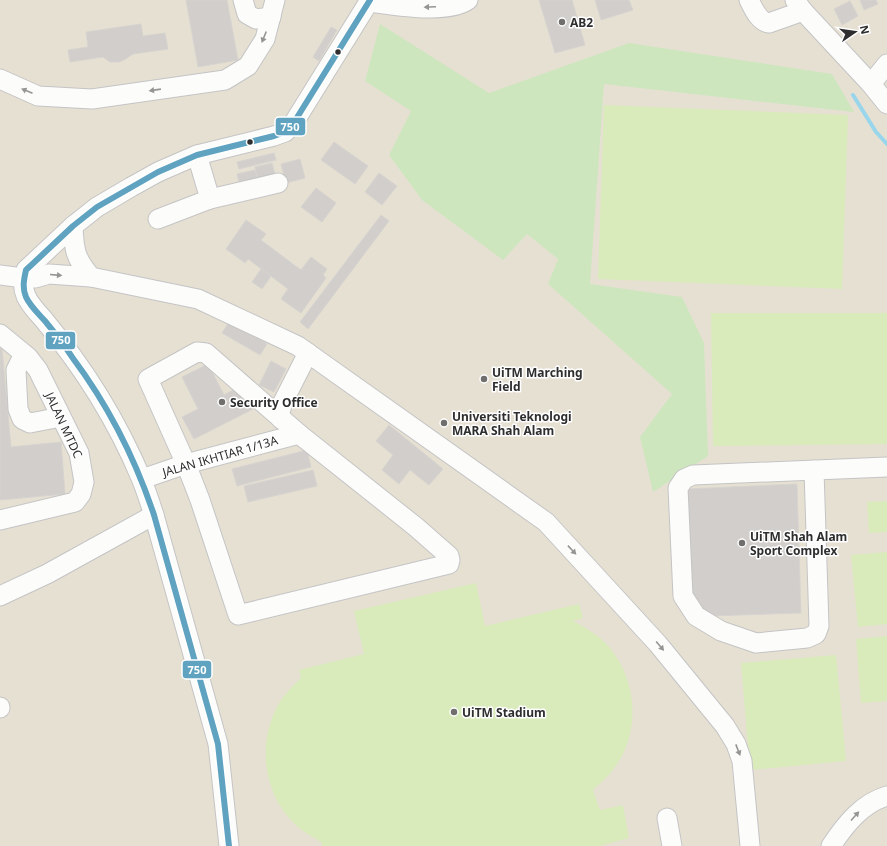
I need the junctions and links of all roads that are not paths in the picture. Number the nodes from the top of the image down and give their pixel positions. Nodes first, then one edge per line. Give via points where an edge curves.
1 (243, 0) edge
2 (468, 0) edge
3 (749, 0) edge
4 (369, 1) edge
5 (799, 5) edge
6 (273, 9) edge
7 (887, 64) edge
8 (0, 79) edge
9 (871, 84) junction
10 (887, 104) edge
11 (197, 155) junction
12 (278, 183) dead end
13 (210, 199) junction
14 (158, 219) dead end
15 (73, 226) junction
16 (0, 275) edge
17 (23, 278) junction
18 (91, 278) junction
19 (0, 334) edge
20 (308, 353) junction
21 (24, 354) junction
22 (61, 417) junction
23 (282, 419) junction
24 (299, 434) junction
25 (186, 464) junction
26 (887, 467) edge
27 (814, 470) junction
28 (142, 479) junction
29 (154, 515) junction
30 (0, 520) edge
31 (0, 596) edge
32 (887, 796) edge
33 (667, 818) dead end
34 (229, 846) edge
35 (672, 846) edge
36 (750, 846) edge
37 (831, 846) edge

1 - 6 street via 246,14 256,19
2 -> 4 street via 452,6 428,8
3 - 5 street via 765,23
4 - 11 street via 293,124 274,136
5 - 9 street
6 -> 8 street via 265,39 248,66 225,80 92,100 38,96
7 - 9 street
9 - 10 street
11 - 13 street
11 - 15 street via 131,187 97,207
12 - 13 street
13 - 14 street
15 - 17 street via 26,270
15 - 18 street via 76,254
16 - 17 street
17 -> 18 street via 49,274
17 - 28 street via 23,290 28,301 92,384
18 - 20 street via 198,299
19 - 21 street, JALAN MTDC
20 - 23 street via 283,402 280,412
20 -> 36 street via 546,522 658,644 726,726 736,744 742,761
21 - 22 street, JALAN MTDC via 38,370
21 - 22 street via 16,370 18,409 22,419 30,423
22 - 30 street, JALAN MTDC via 79,453 84,482 82,494 75,502
23 - 24 street
23 - 25 street via 206,353 194,353 148,379
24 - 25 street, JALAN IKHTIAR 1/13A
24 - 25 street via 439,547 449,556 449,564 238,615
25 - 28 street, JALAN IKHTIAR 1/13A
26 - 27 street
27 - 27 street via 693,475 684,480 678,488 683,596 696,616 721,631 756,643 807,638 816,634 819,626
28 - 29 street
29 - 31 street via 47,574
29 - 34 street via 218,744
37 -> 32 street via 862,808
33 - 35 street

